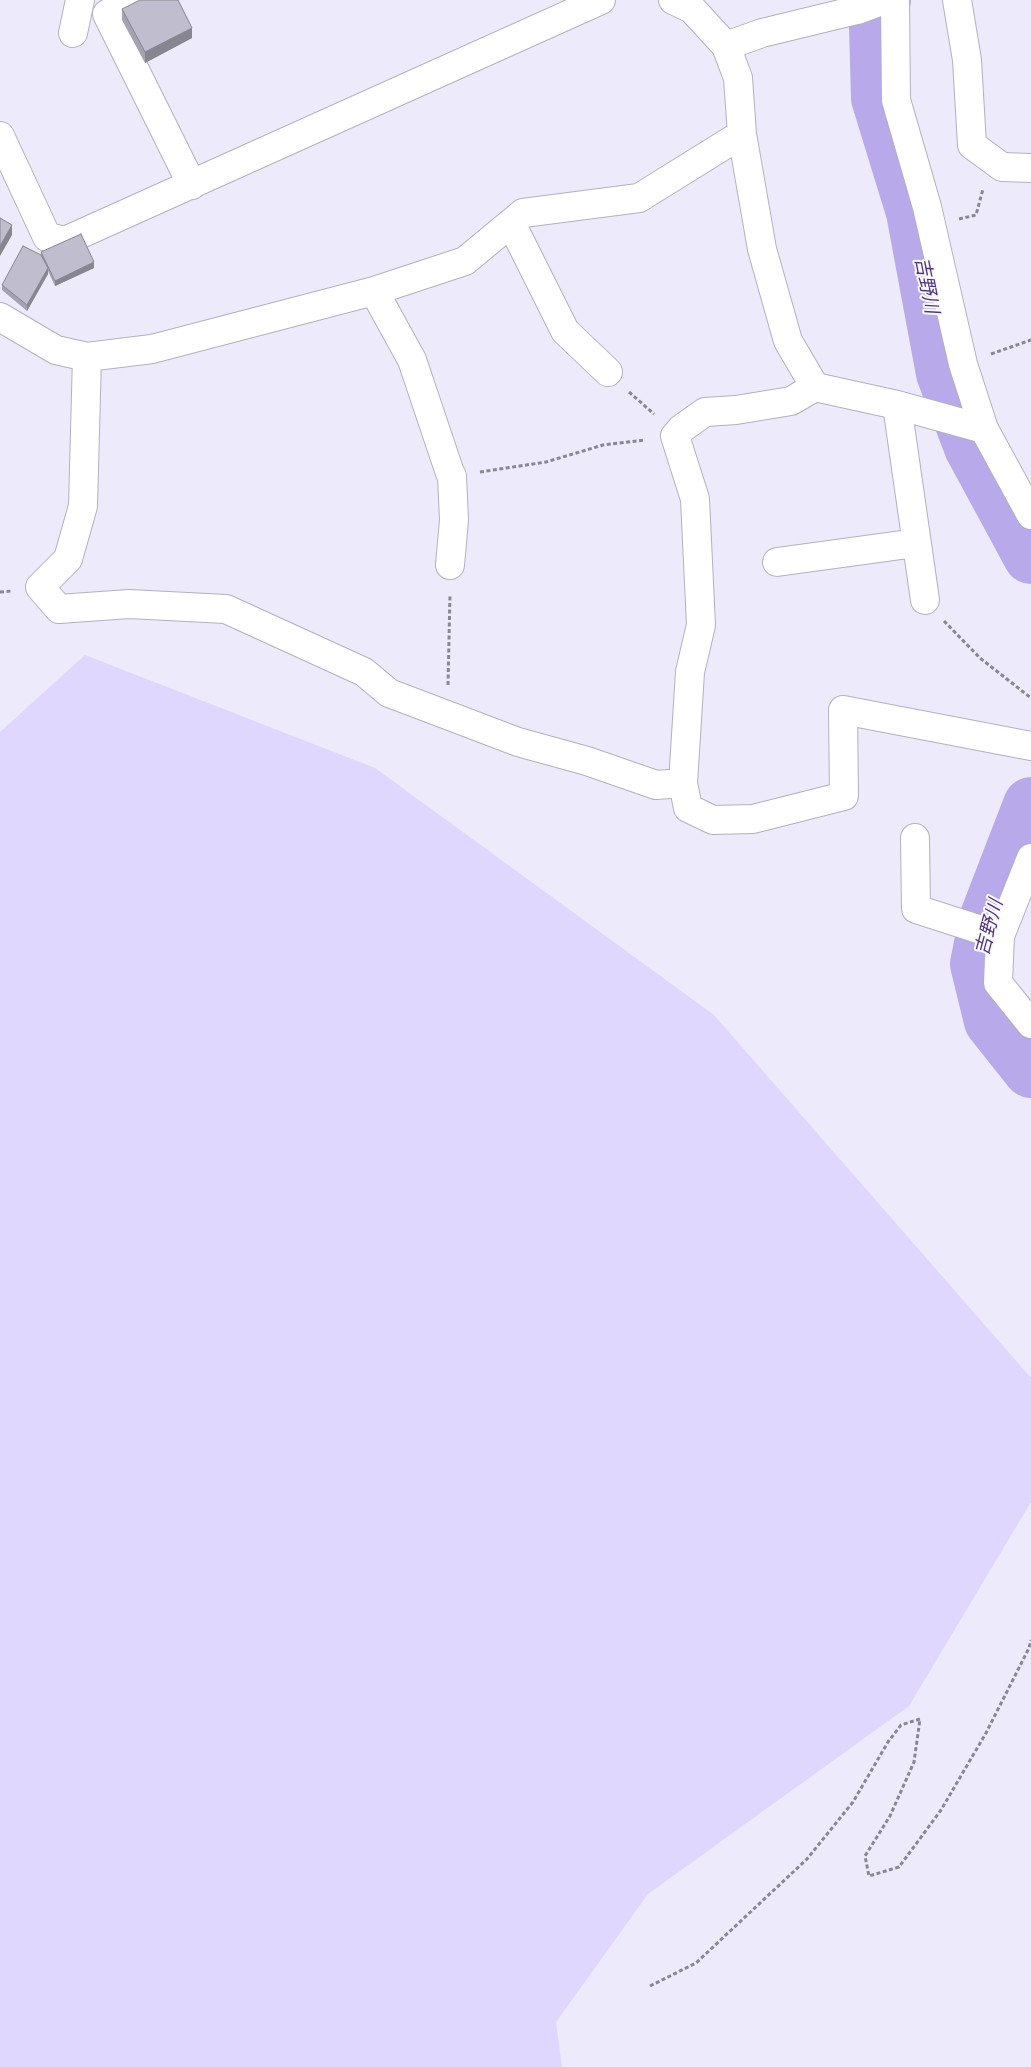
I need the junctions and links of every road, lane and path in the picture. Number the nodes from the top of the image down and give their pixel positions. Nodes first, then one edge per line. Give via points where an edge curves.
1 (80, 0) edge
2 (131, 0) edge
3 (601, 0) edge
4 (673, 0) edge
5 (958, 0) edge
6 (874, 3) edge
7 (73, 33) dead end
8 (726, 46) junction
9 (742, 134) junction
10 (0, 136) edge
11 (991, 159) junction
12 (1031, 168) edge
13 (192, 185) junction
14 (511, 223) junction
15 (932, 226) junction
16 (374, 291) junction
17 (0, 317) edge
18 (1031, 340) edge
19 (87, 357) junction
20 (963, 364) junction
21 (608, 372) joint
22 (815, 387) junction
23 (897, 405) junction
24 (969, 426) junction
25 (680, 431) junction
26 (452, 476) junction
27 (1031, 516) edge
28 (916, 543) junction
29 (777, 562) dead end
30 (450, 565) joint
31 (925, 600) joint
32 (1031, 698) edge
33 (447, 715) junction
34 (1031, 746) edge
35 (683, 783) junction
36 (915, 838) dead end
37 (1031, 858) edge
38 (1000, 936) junction
39 (1031, 1024) edge
40 (1031, 1640) edge
41 (650, 1986) dead end

1 - 7 street
2 - 13 street via 107,14
3 - 13 street
4 - 8 street via 692,9
5 - 11 street via 967,60 972,146
6 - 8 street
6 - 15 street via 896,100
8 - 9 street via 738,78
9 - 14 street via 639,198 523,213
9 - 22 street via 762,249 788,342
10 - 13 street via 47,237 65,241
11 - 12 street via 1002,167
11 - 15 path via 976,215
14 - 16 street via 465,261
14 - 21 street via 565,331
15 - 20 street
16 - 19 street via 152,349
16 - 26 street via 412,360
17 - 19 street via 56,350
18 - 20 path
19 - 33 street via 83,506 68,559 40,587 59,609 129,604 226,609 364,672 389,693
20 - 24 street
21 - 25 path via 651,413
22 - 23 street
22 - 25 street via 791,401 705,412
23 - 24 street
23 - 28 street
24 - 27 street
25 - 26 path via 602,445 546,462
25 - 35 street via 695,499 701,624 690,672
26 - 30 street via 454,520
28 - 29 street
28 - 31 street
30 - 33 path
31 - 32 path via 980,658
33 - 35 street via 518,742 656,785
34 - 35 street via 843,710 844,796 753,819 713,820 688,808
36 - 38 street via 916,909
37 - 38 street
38 - 39 street via 998,983
40 - 41 path via 986,1733 941,1810 899,1867 869,1876 865,1856 890,1816 914,1762 920,1719 901,1725 853,1802 807,1859 696,1963

